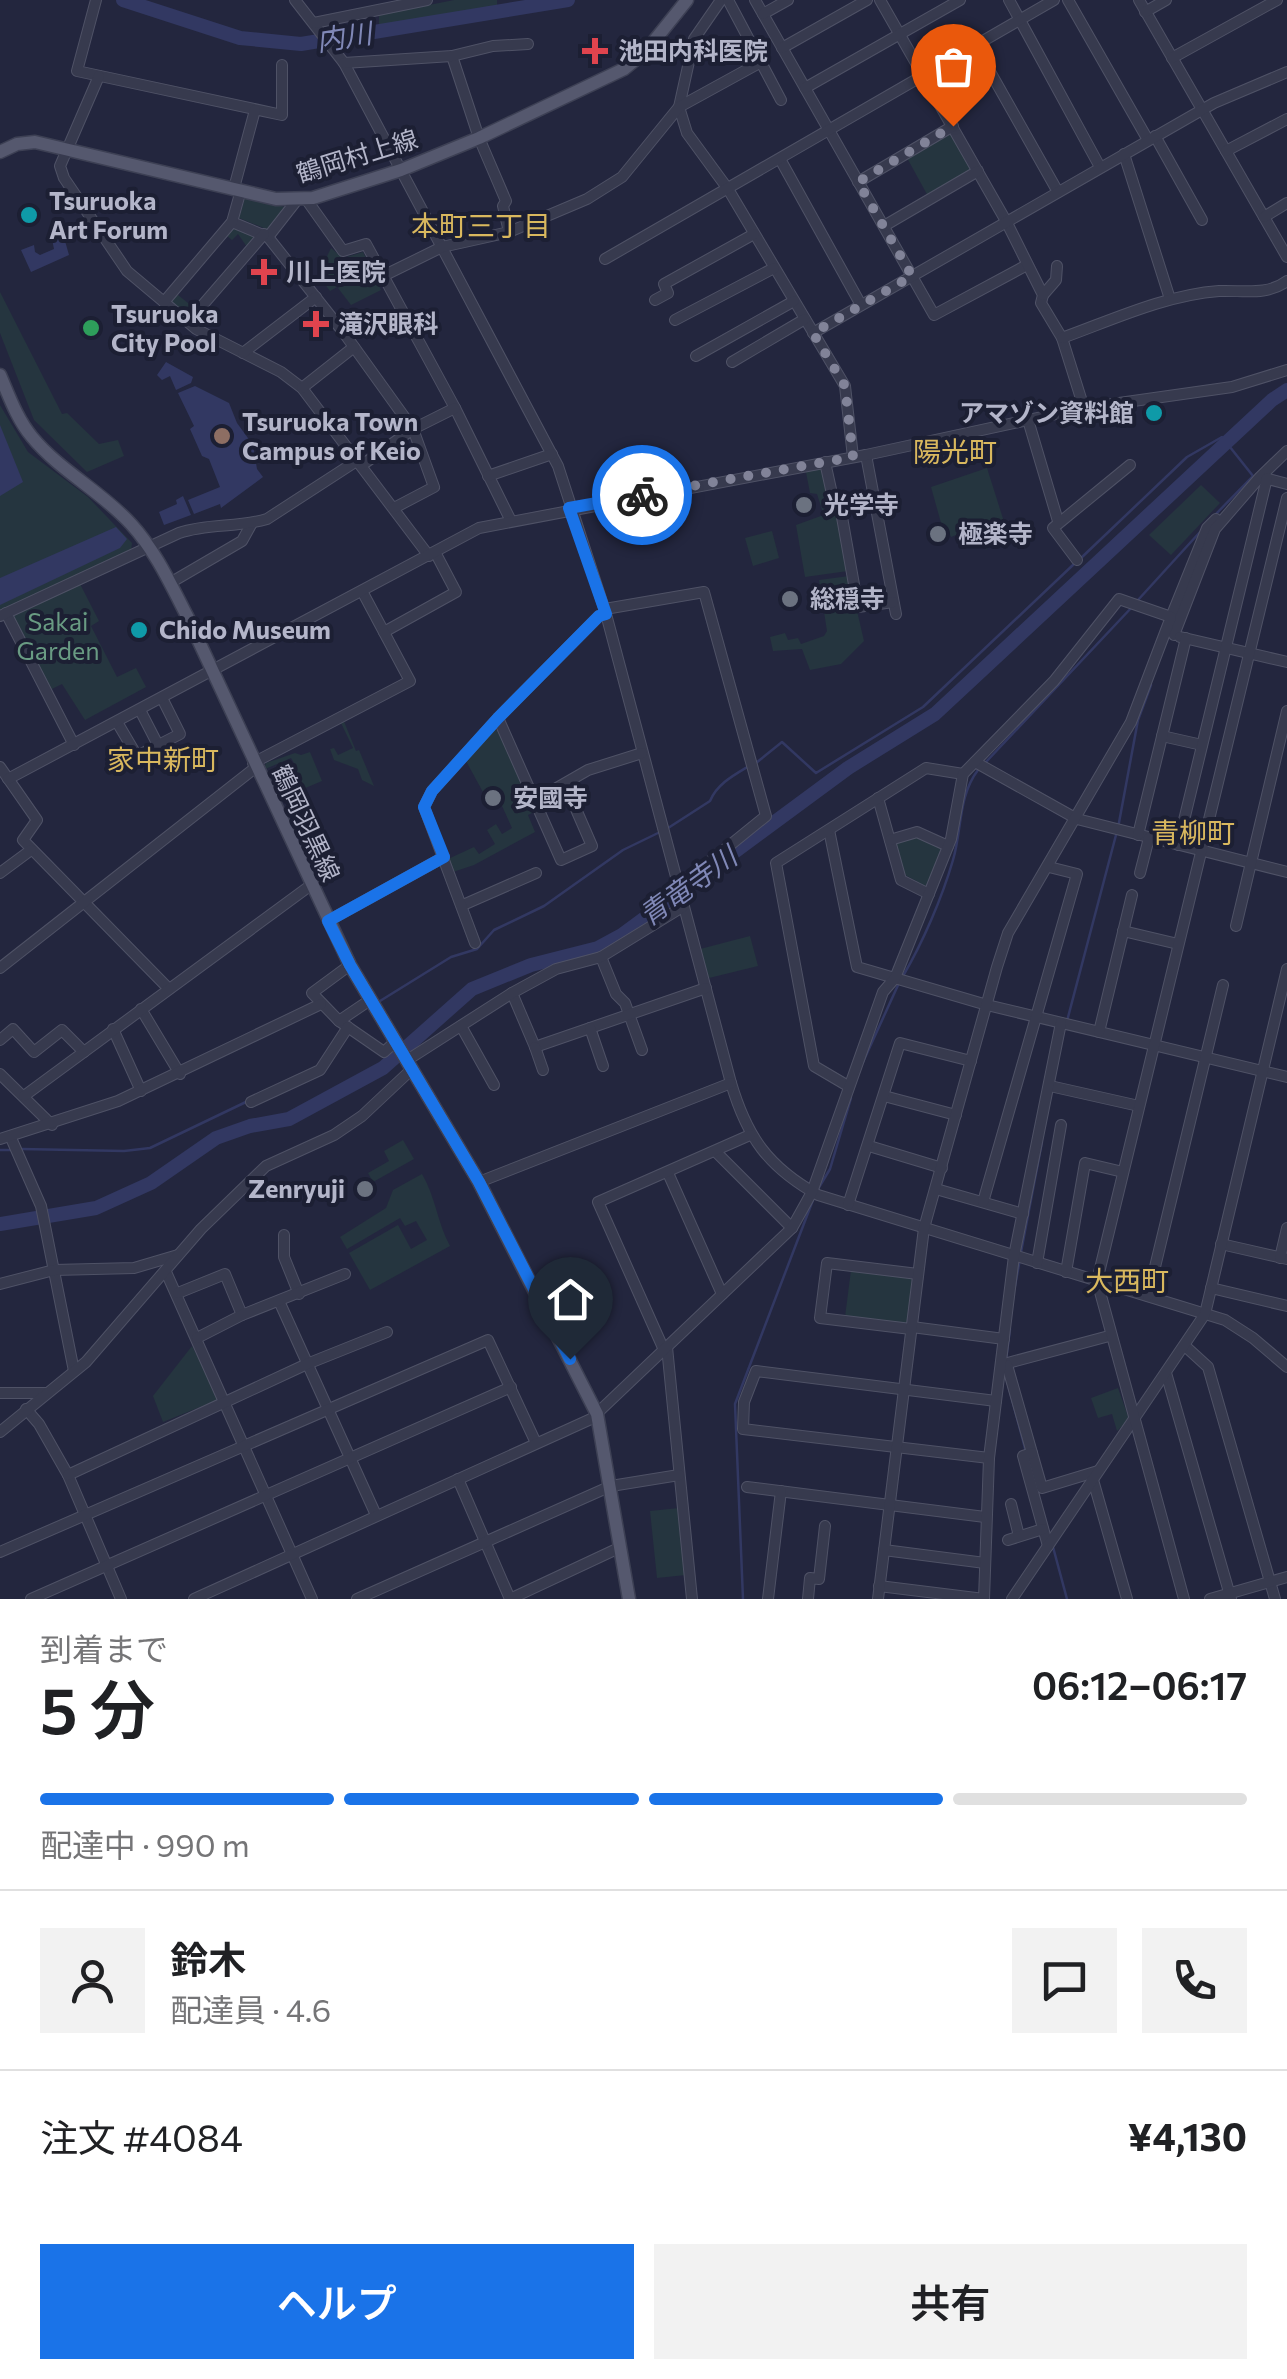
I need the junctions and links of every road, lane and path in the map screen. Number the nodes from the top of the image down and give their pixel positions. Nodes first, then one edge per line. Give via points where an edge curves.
1 (295, 0) edge
2 (370, 0) edge
3 (428, 0) edge
4 (687, 0) edge
5 (724, 0) edge
6 (755, 0) edge
7 (788, 0) edge
8 (867, 0) edge
9 (880, 0) edge
10 (960, 0) edge
11 (1009, 0) edge
12 (1054, 0) edge
13 (1068, 0) edge
14 (1139, 0) edge
15 (1166, 0) edge
16 (1276, 0) edge
17 (96, 2) edge
18 (378, 12) junction
19 (1146, 12) junction
20 (763, 14) junction
21 (1020, 20) junction
22 (314, 23) junction
23 (900, 34) junction
24 (528, 44) dead end
25 (975, 45) junction
26 (782, 48) junction
27 (452, 56) junction
28 (1172, 58) junction
29 (344, 62) junction
30 (760, 62) junction
31 (282, 66) dead end
32 (1287, 72) edge
33 (924, 74) junction
34 (99, 76) junction
35 (805, 88) junction
36 (781, 100) dead end
37 (680, 107) junction
38 (255, 110) junction
39 (1202, 110) junction
40 (1287, 118) edge
41 (953, 126) junction
42 (829, 130) junction
43 (479, 138) junction
44 (1151, 138) junction
45 (66, 149) junction
46 (0, 152) edge
47 (1226, 152) junction
48 (1124, 154) junction
49 (780, 159) junction
50 (1100, 167) junction
51 (401, 170) junction
52 (978, 171) junction
53 (858, 182) junction
54 (237, 189) junction
55 (728, 189) junction
56 (1058, 192) junction
57 (302, 200) junction
58 (1287, 203) edge
59 (1264, 217) junction
60 (1202, 220) dead end
61 (1006, 221) junction
62 (232, 222) junction
63 (884, 226) junction
64 (509, 232) junction
65 (754, 234) junction
66 (266, 236) junction
67 (1282, 238) edge
68 (442, 248) junction
69 (1287, 257) edge
70 (605, 259) dead end
71 (1027, 265) junction
72 (1057, 266) dead end
73 (774, 268) junction
74 (383, 276) junction
75 (912, 276) junction
76 (1287, 281) edge
77 (1282, 291) edge
78 (1044, 295) junction
79 (316, 297) junction
80 (654, 300) dead end
81 (1170, 300) junction
82 (794, 301) junction
83 (164, 302) junction
84 (861, 305) junction
85 (805, 319) junction
86 (675, 320) dead end
87 (188, 322) junction
88 (813, 333) junction
89 (1062, 338) junction
90 (354, 347) junction
91 (243, 353) junction
92 (696, 356) dead end
93 (732, 362) dead end
94 (1287, 370) edge
95 (0, 375) edge
96 (302, 388) junction
97 (455, 408) junction
98 (1084, 408) junction
99 (1028, 420) junction
100 (413, 430) junction
101 (1287, 451) edge
102 (552, 454) junction
103 (866, 455) junction
104 (853, 457) junction
105 (825, 462) junction
106 (360, 463) junction
107 (1130, 465) dead end
108 (488, 476) junction
109 (1264, 478) junction
110 (1287, 484) edge
111 (874, 497) junction
112 (1287, 498) edge
113 (1229, 504) dead end
114 (840, 506) junction
115 (394, 508) junction
116 (569, 508) junction
117 (511, 521) junction
118 (1058, 521) junction
119 (252, 524) junction
120 (148, 547) junction
121 (432, 554) junction
122 (1077, 560) dead end
123 (170, 584) junction
124 (362, 591) junction
125 (893, 602) junction
126 (606, 612) junction
127 (3, 614) edge
128 (896, 614) dead end
129 (1170, 617) junction
130 (384, 632) junction
131 (1175, 635) junction
132 (1225, 648) junction
133 (1247, 653) junction
134 (1287, 662) edge
135 (211, 672) junction
136 (162, 698) junction
137 (140, 710) junction
138 (1287, 711) edge
139 (498, 718) junction
140 (117, 722) junction
141 (1162, 736) junction
142 (74, 745) junction
143 (158, 745) junction
144 (1202, 745) junction
145 (642, 753) junction
146 (976, 762) junction
147 (254, 766) junction
148 (0, 768) edge
149 (963, 774) junction
150 (8, 779) junction
151 (564, 784) junction
152 (878, 798) junction
153 (534, 801) junction
154 (1076, 819) junction
155 (830, 830) junction
156 (1143, 837) junction
157 (890, 840) junction
158 (1178, 845) junction
159 (948, 846) junction
160 (31, 850) junction
161 (1200, 850) junction
162 (444, 857) junction
163 (1251, 863) junction
164 (1049, 867) junction
165 (536, 872) dead end
166 (1287, 872) edge
167 (0, 873) edge
168 (1140, 873) dead end
169 (677, 883) junction
170 (310, 884) junction
171 (928, 894) junction
172 (1132, 895) dead end
173 (82, 903) junction
174 (462, 905) junction
175 (684, 906) junction
176 (328, 921) junction
177 (1236, 926) dead end
178 (1123, 930) junction
179 (475, 943) dead end
180 (1178, 944) junction
181 (601, 957) junction
182 (350, 965) junction
183 (0, 968) edge
184 (1287, 972) edge
185 (895, 978) junction
186 (1223, 984) dead end
187 (706, 988) junction
188 (169, 989) junction
189 (512, 993) junction
190 (370, 1000) junction
191 (320, 1004) junction
192 (987, 1005) junction
193 (141, 1009) junction
194 (630, 1014) junction
195 (1034, 1016) junction
196 (1061, 1023) junction
197 (344, 1024) junction
198 (461, 1026) junction
199 (590, 1028) junction
200 (113, 1030) junction
201 (1099, 1032) junction
202 (393, 1039) junction
203 (0, 1040) edge
204 (1154, 1045) junction
205 (535, 1047) junction
206 (642, 1050) dead end
207 (84, 1052) junction
208 (1205, 1058) junction
209 (971, 1061) junction
210 (411, 1063) junction
211 (603, 1066) dead end
212 (542, 1070) dead end
213 (1263, 1072) junction
214 (0, 1074) edge
215 (180, 1074) junction
216 (1287, 1078) edge
217 (732, 1082) junction
218 (494, 1084) dead end
219 (848, 1086) junction
220 (1050, 1086) junction
221 (141, 1091) junction
222 (24, 1096) junction
223 (884, 1096) junction
224 (251, 1102) dead end
225 (1138, 1106) junction
226 (956, 1116) junction
227 (52, 1125) junction
228 (1061, 1125) dead end
229 (750, 1135) junction
230 (6, 1139) edge
231 (869, 1146) junction
232 (716, 1152) junction
233 (942, 1168) junction
234 (1122, 1172) junction
235 (668, 1173) junction
236 (479, 1182) junction
237 (936, 1189) junction
238 (812, 1192) junction
239 (983, 1202) junction
240 (848, 1205) junction
241 (1024, 1214) junction
242 (792, 1228) junction
243 (924, 1228) junction
244 (1287, 1228) edge
245 (284, 1236) dead end
246 (1221, 1244) junction
247 (180, 1255) junction
248 (1014, 1256) junction
249 (1284, 1259) edge
250 (1036, 1263) junction
251 (54, 1270) junction
252 (166, 1272) junction
253 (1066, 1272) junction
254 (345, 1274) dead end
255 (918, 1274) junction
256 (1096, 1281) junction
257 (0, 1284) edge
258 (1211, 1288) junction
259 (178, 1293) junction
260 (299, 1294) junction
261 (722, 1294) junction
262 (1148, 1296) junction
263 (280, 1302) junction
264 (1287, 1306) edge
265 (1205, 1314) junction
266 (242, 1315) junction
267 (912, 1328) junction
268 (387, 1332) dead end
269 (1109, 1336) junction
270 (197, 1338) junction
271 (1004, 1339) junction
272 (1185, 1346) junction
273 (666, 1348) junction
274 (307, 1364) junction
275 (1004, 1364) junction
276 (1287, 1366) edge
277 (74, 1371) junction
278 (1166, 1373) junction
279 (511, 1387) junction
280 (904, 1390) junction
281 (47, 1393) junction
282 (0, 1394) edge
283 (996, 1401) junction
284 (226, 1402) junction
285 (26, 1409) junction
286 (327, 1410) junction
287 (597, 1414) junction
288 (1134, 1420) junction
289 (0, 1432) edge
290 (536, 1443) junction
291 (245, 1446) junction
292 (896, 1448) junction
293 (1032, 1453) junction
294 (988, 1458) junction
295 (350, 1459) junction
296 (68, 1474) junction
297 (679, 1476) junction
298 (1096, 1476) junction
299 (458, 1478) junction
300 (612, 1486) junction
301 (747, 1486) dead end
302 (781, 1491) junction
303 (266, 1496) junction
304 (1011, 1504) dead end
305 (890, 1505) junction
306 (376, 1515) junction
307 (985, 1517) junction
308 (84, 1518) junction
309 (826, 1526) dead end
310 (1043, 1529) junction
311 (485, 1542) junction
312 (1048, 1546) junction
313 (621, 1547) junction
314 (884, 1550) junction
315 (0, 1552) edge
316 (292, 1553) junction
317 (985, 1563) junction
318 (107, 1565) junction
319 (1287, 1578) edge
320 (1270, 1582) junction
321 (879, 1586) junction
322 (1230, 1596) edge
323 (32, 1599) edge
324 (120, 1599) edge
325 (194, 1599) edge
326 (312, 1599) edge
327 (357, 1599) edge
328 (629, 1599) edge
329 (692, 1599) edge
330 (768, 1599) edge
331 (808, 1599) edge
332 (878, 1599) edge
333 (1012, 1599) edge
334 (1127, 1599) edge
335 (1184, 1599) edge
336 (1210, 1599) edge
337 (1275, 1599) edge

1 - 22 street
2 - 18 street
3 - 18 street
4 - 43 main road, 鶴岡村上線 via 624,69
5 - 30 street
5 - 37 street via 694,38
6 - 20 street
7 - 20 street
8 - 26 street
9 - 23 street
10 - 23 street
11 - 21 street
12 - 21 street
13 - 44 street
14 - 19 street
15 - 19 street
16 - 28 street
17 - 34 street via 77,71
18 - 22 street
19 - 28 street
20 - 26 street
21 - 25 street
21 - 50 street
22 - 29 street
23 - 33 street
23 - 35 street
24 - 27 street
25 - 33 street
25 - 56 street
26 - 35 street
27 - 29 street
27 - 43 street
28 - 39 street
29 - 51 street
30 - 36 street
30 - 37 street
31 - 38 street via 282,115
32 - 39 street
33 - 41 street
33 - 42 street
34 - 38 street
34 - 45 street
35 - 42 street
37 - 55 street via 687,133
37 - 64 street via 622,176 588,199
38 - 54 street
39 - 44 street
39 - 47 street
40 - 47 street
41 - 52 street
41 - 53 street
42 - 49 street
42 - 53 street
43 - 51 main road, 鶴岡村上線
43 - 64 street via 506,201
44 - 48 street
44 - 60 street
45 - 46 main road, 鶴岡村上線 via 27,142
45 - 54 main road, 鶴岡村上線
45 - 83 street via 64,178 127,270
47 - 59 street
48 - 50 street
48 - 81 street
49 - 55 street
49 - 84 street
50 - 56 street
51 - 57 main road, 鶴岡村上線
51 - 68 street
52 - 61 street
52 - 63 street
53 - 63 street
54 - 57 main road, 鶴岡村上線
54 - 62 street
55 - 65 street
55 - 70 street
56 - 61 street
57 - 66 street
57 - 74 street via 344,251 366,244
58 - 59 street
59 - 67 street
61 - 71 street
61 - 75 street
62 - 66 street
62 - 83 street
63 - 75 street
64 - 68 street
65 - 73 street
65 - 80 street via 664,284 668,293
66 - 79 street
66 - 87 street
67 - 69 street
68 - 74 street
68 - 102 street
71 - 75 street via 934,315
71 - 78 street
72 - 78 street
73 - 82 street
73 - 86 street
74 - 97 street
75 - 84 street
76 - 77 street
77 - 81 street via 1218,291
78 - 89 street via 1041,303
79 - 90 street
79 - 91 street
81 - 89 street
82 - 85 street
82 - 92 street
83 - 87 street
84 - 88 street
85 - 88 street
85 - 93 street
87 - 91 street
88 - 104 street via 845,386
89 - 98 street
90 - 96 street
90 - 100 street
91 - 96 street
94 - 98 street via 1232,386
95 - 120 main road, 鶴岡羽黒線 via 32,437 115,507
96 - 106 street
97 - 100 street
97 - 108 street
98 - 99 street
99 - 103 street
99 - 118 street
100 - 106 street
100 - 115 street via 434,487
101 - 109 street
102 - 108 street
102 - 116 street
103 - 104 street
103 - 111 street
104 - 105 street
105 - 114 street
105 - 116 street
106 - 115 street
106 - 119 street
107 - 118 street
108 - 117 street
109 - 110 street
109 - 131 street via 1215,529
109 - 132 street
111 - 114 street
111 - 125 street
112 - 133 street
113 - 129 street via 1207,528
114 - 125 street via 858,607
115 - 121 street
116 - 117 street
116 - 126 street
117 - 121 street via 479,528
118 - 122 street via 1053,528
119 - 120 street via 194,528
119 - 123 street via 242,542
120 - 123 main road, 鶴岡羽黒線
120 - 127 street
121 - 124 street
121 - 130 street via 456,592
123 - 135 main road, 鶴岡羽黒線
124 - 130 street
124 - 135 street
125 - 128 street
126 - 139 street
126 - 145 street
126 - 169 street via 704,592 766,816
127 - 142 street
129 - 131 street
129 - 146 street via 1118,599
130 - 147 street via 410,681
131 - 132 street
131 - 141 street
131 - 154 street
132 - 133 street
132 - 144 street
133 - 134 street
133 - 161 street
135 - 136 street
135 - 147 main road, 鶴岡羽黒線
136 - 137 street
136 - 143 street via 180,734
137 - 140 street
137 - 143 street
138 - 163 street
139 - 153 street
139 - 162 street via 424,807
140 - 142 street
140 - 143 street via 137,756
141 - 144 street
141 - 156 street
142 - 150 street
144 - 158 street
145 - 151 street
145 - 169 street
146 - 149 street
146 - 154 street
147 - 170 main road, 鶴岡羽黒線
147 - 173 street
148 - 150 street
149 - 152 street via 926,768
149 - 159 street
150 - 160 street via 37,820 23,840
151 - 153 street
151 - 153 street via 592,846 561,860
152 - 155 street
152 - 157 street
154 - 156 street
154 - 164 street
155 - 185 street via 857,967
155 - 219 street via 776,864 814,1066
156 - 158 street
156 - 168 street
157 - 159 street via 917,832
157 - 171 street via 902,880
158 - 161 street
159 - 171 street
160 - 167 street
160 - 173 street
161 - 163 street
161 - 180 street
162 - 174 street
162 - 176 street
163 - 166 street
163 - 177 street
164 - 192 street via 1008,934
164 - 195 street via 1077,874
165 - 174 street
169 - 175 street
170 - 176 main road, 鶴岡羽黒線
170 - 188 street
171 - 185 street
172 - 178 street
173 - 183 street
173 - 188 street
174 - 179 street
175 - 181 street
175 - 187 street
176 - 182 main road, 鶴岡羽黒線
178 - 180 street
178 - 201 street
180 - 204 street
181 - 189 street via 556,969
181 - 194 street
182 - 190 main road, 鶴岡羽黒線
182 - 191 street via 312,993
184 - 213 street
185 - 192 street
185 - 219 street
186 - 208 street
187 - 194 street
187 - 217 street
188 - 193 street
189 - 198 street
189 - 205 street
190 - 197 street
190 - 202 main road, 鶴岡羽黒線
191 - 197 street
191 - 215 street
192 - 195 street
192 - 209 street
193 - 200 street
193 - 215 street
194 - 199 street
194 - 206 street
195 - 196 street
195 - 239 street
196 - 201 street
196 - 220 street
197 - 202 street via 384,1052
197 - 224 street via 320,1070
198 - 210 street
198 - 218 street
199 - 205 street
199 - 211 street
200 - 207 street
200 - 221 street
201 - 204 street
202 - 210 main road, 鶴岡羽黒線
203 - 207 street via 13,1030 34,1052 62,1030
204 - 208 street
204 - 225 street
205 - 212 street
207 - 222 street
208 - 213 street
208 - 262 street
209 - 223 street via 900,1043
209 - 226 street
210 - 236 main road, 鶴岡羽黒線
210 - 247 street via 334,1136 266,1166
213 - 216 street
213 - 246 street
214 - 222 street
215 - 221 street
217 - 229 street
217 - 236 street
219 - 238 street
220 - 225 street
220 - 241 street
221 - 227 street
222 - 227 street
223 - 226 street
223 - 231 street
225 - 234 street
226 - 233 street
227 - 230 street
228 - 250 street
229 - 232 street
229 - 238 street
230 - 251 street via 42,1206
231 - 233 street
231 - 240 street
232 - 235 street
232 - 242 street
233 - 237 street
234 - 253 street via 1085,1163
234 - 256 street
235 - 261 street
235 - 273 street via 598,1202
236 - 287 main road, 鶴岡羽黒線
237 - 239 street
237 - 243 street
238 - 240 street
238 - 242 street
239 - 241 street
240 - 243 street
241 - 248 street
242 - 261 street
243 - 248 street
243 - 255 street
244 - 249 street
245 - 260 street via 284,1257
246 - 249 street
246 - 258 street
247 - 251 street via 134,1268
247 - 252 street
248 - 250 street
248 - 271 street
250 - 253 street
251 - 257 street
251 - 277 street
252 - 259 street
252 - 277 street
253 - 256 street
254 - 260 street
255 - 267 street
255 - 267 street via 827,1263 822,1299 820,1318
256 - 262 street
256 - 269 street
258 - 264 street
258 - 265 street
259 - 266 street via 225,1274
259 - 270 street
260 - 263 street
261 - 273 street
262 - 265 street
263 - 266 street
263 - 274 street
265 - 272 street
265 - 276 street via 1236,1325
266 - 270 street
267 - 271 street
267 - 280 street
268 - 274 street
269 - 275 street
269 - 288 street
270 - 284 street
271 - 275 street
272 - 278 street
272 - 320 street via 1208,1367
273 - 287 street
273 - 297 street
274 - 284 street
274 - 286 street
275 - 283 street
275 - 293 street
277 - 281 street
278 - 288 street
278 - 322 street
279 - 286 street via 488,1340
279 - 290 street
279 - 295 street
280 - 283 street
280 - 292 street
280 - 292 street via 756,1371 744,1402 743,1428
281 - 282 street
281 - 285 street
283 - 294 street
284 - 291 street
284 - 296 street
285 - 289 street
285 - 296 street
286 - 291 street
286 - 295 street
287 - 290 street
287 - 300 main road, 鶴岡羽黒線
288 - 298 street
288 - 335 street
290 - 299 street
291 - 303 street
291 - 308 street
292 - 294 street
292 - 305 street
293 - 298 street via 1042,1488
293 - 310 street via 1023,1456
294 - 307 street
295 - 303 street
295 - 306 street
296 - 308 street
297 - 300 street
297 - 329 street
298 - 312 street
298 - 334 street
299 - 306 street
299 - 311 street
300 - 311 street
300 - 313 main road, 鶴岡羽黒線
301 - 302 street
302 - 305 street
302 - 330 street
303 - 316 street
303 - 318 street
304 - 310 street via 1014,1538
305 - 307 street
305 - 314 street
306 - 316 street
307 - 317 street
308 - 315 street
308 - 318 street
309 - 331 street via 819,1579 810,1578
310 - 312 street
311 - 313 street via 510,1599
311 - 327 street
312 - 333 street
313 - 328 main road, 鶴岡羽黒線
314 - 317 street
314 - 321 street
316 - 325 street
316 - 326 street
317 - 321 street via 984,1599
318 - 323 street
318 - 324 street
319 - 320 street
320 - 322 street
320 - 337 street
321 - 332 street
322 - 336 street

